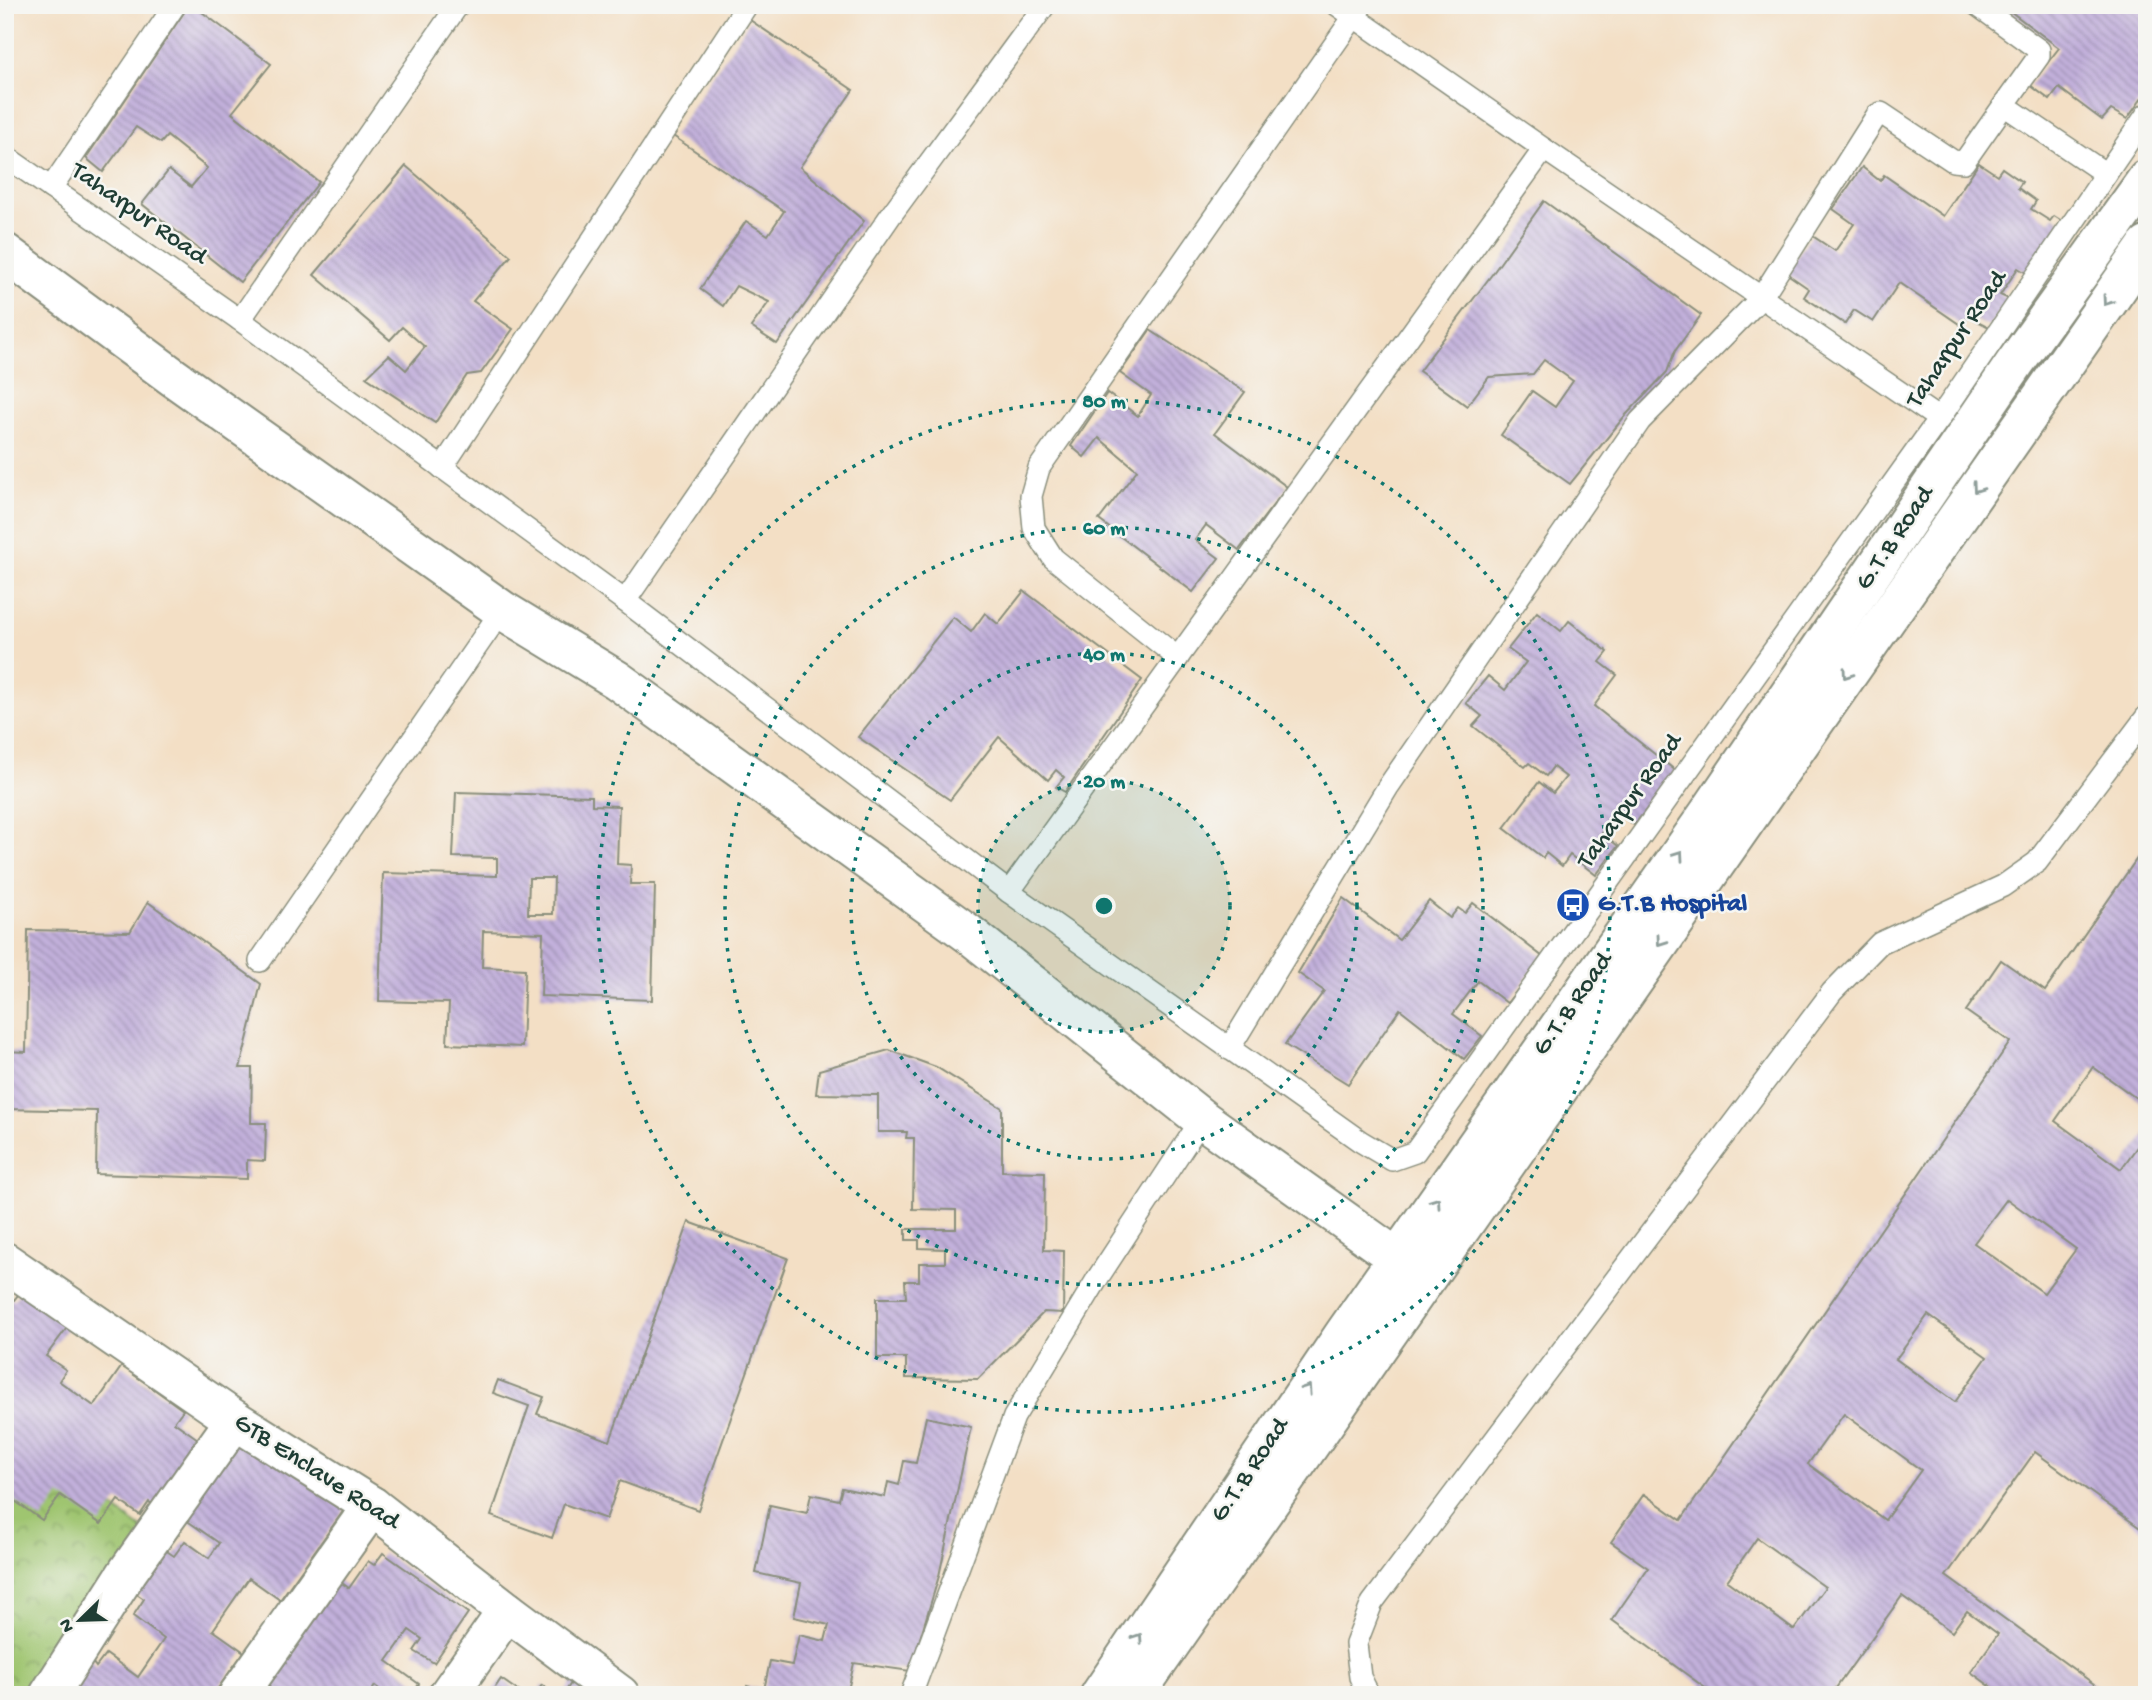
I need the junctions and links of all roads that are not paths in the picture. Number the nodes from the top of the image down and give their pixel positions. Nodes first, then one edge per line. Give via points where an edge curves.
1 (175, 5) edge
2 (458, 5) edge
3 (747, 5) edge
4 (1045, 5) edge
5 (1977, 5) edge
6 (1351, 9) edge
7 (2004, 105) junction
8 (2147, 114) edge
9 (1544, 149) junction
10 (5, 156) edge
11 (2106, 174) junction
12 (2147, 180) edge
13 (51, 188) junction
14 (2147, 246) edge
15 (5, 253) edge
16 (1761, 298) junction
17 (240, 320) junction
18 (1939, 419) junction
19 (442, 468) junction
20 (625, 601) junction
21 (502, 610) junction
22 (1178, 658) junction
23 (2147, 716) edge
24 (1009, 892) junction
25 (260, 961) dead end
26 (1229, 1049) junction
27 (1202, 1119) junction
28 (1396, 1258) junction
29 (5, 1262) edge
30 (235, 1420) junction
31 (372, 1506) junction
32 (507, 1611) junction
33 (48, 1695) edge
34 (238, 1695) edge
35 (448, 1695) edge
36 (620, 1695) edge
37 (911, 1695) edge
38 (1100, 1695) edge
39 (1135, 1695) edge
40 (1369, 1695) edge

1 - 13 lane
2 - 17 lane
3 - 19 lane
4 - 20 lane via 891,215
5 - 7 lane via 2039,50
6 - 9 lane
6 - 22 lane via 1039,468 1031,496 1034,528 1053,558
7 - 11 lane
7 - 16 lane via 1964,162 1953,161 1881,113 1877,115
8 - 11 lane, Taharpur Road
9 - 16 lane
9 - 22 lane
10 - 13 lane, Taharpur Road
11 - 18 lane, Taharpur Road
28 -> 12 main road, G.T.B Road via 1716,803 2015,363
13 - 17 lane, Taharpur Road
14 -> 39 main road, G.T.B Road
15 - 21 main road
16 - 18 lane
16 - 26 lane via 1640,421 1388,787
17 - 19 lane, Taharpur Road
18 - 26 lane, Taharpur Road via 1415,1152 1392,1160
19 - 20 lane, Taharpur Road
20 - 24 lane, Taharpur Road
21 - 25 lane
21 - 27 main road via 617,680 947,918
22 - 24 lane
23 - 40 lane via 2037,862 2003,886 1880,943 1832,992 1372,1603 1356,1644 1360,1677
24 - 26 lane, Taharpur Road
27 - 28 main road
27 - 37 lane via 1014,1417
38 -> 28 main road, G.T.B Road
29 - 30 main road, GTB Enclave Road
30 - 31 main road, GTB Enclave Road
30 - 33 main road via 128,1570
31 - 32 main road, GTB Enclave Road
31 - 34 main road
32 - 35 main road
32 - 36 main road, GTB Enclave Road

